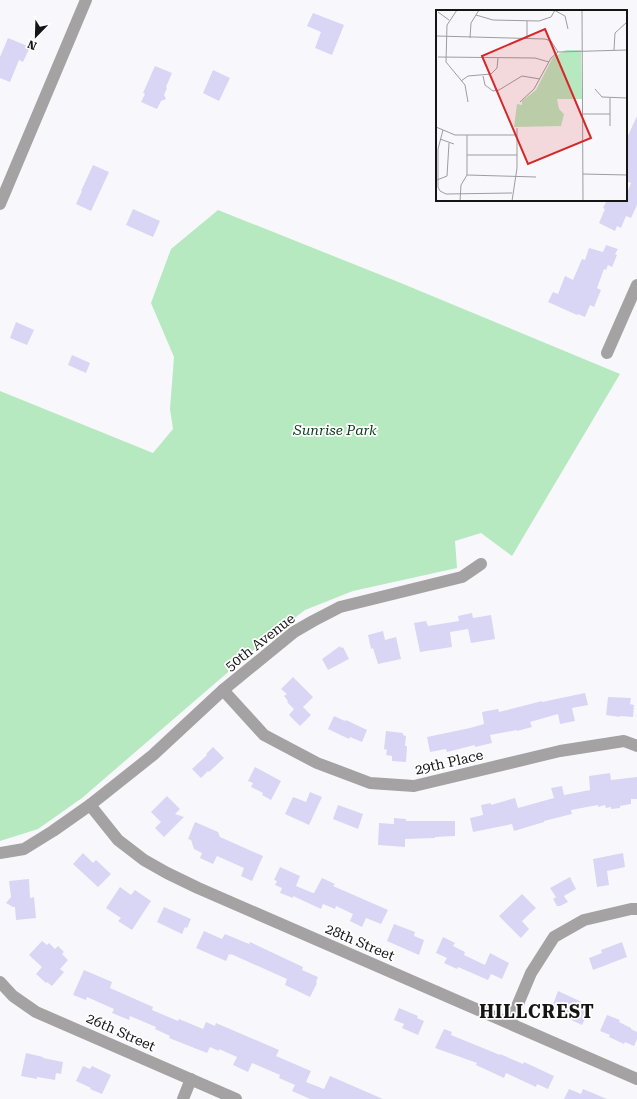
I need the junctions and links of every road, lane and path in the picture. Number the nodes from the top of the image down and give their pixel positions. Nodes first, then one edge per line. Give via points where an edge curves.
1 (86, 0) edge
2 (0, 204) edge
3 (636, 292) edge
4 (607, 353) dead end
5 (482, 564) dead end
6 (223, 690) junction
7 (637, 746) edge
8 (90, 805) junction
9 (0, 854) edge
10 (637, 909) edge
11 (0, 982) edge
12 (510, 1023) junction
13 (637, 1078) edge
14 (191, 1079) junction
15 (183, 1099) edge
16 (236, 1099) edge

1 - 2 street
3 - 4 street
5 - 6 street, 50th Avenue via 462,577 340,607 294,632
6 - 7 street, 29th Place via 264,735 317,763 370,783 414,786 560,751 624,741
6 - 8 street, 50th Avenue via 153,755
8 - 9 street, 50th Avenue via 24,849
8 - 12 street, 28th Street via 118,840 144,860 167,873
10 - 12 street via 584,920 554,937 531,973
11 - 14 street, 26th Street via 13,996 36,1012
12 - 13 street, 28th Street
14 - 15 street
14 - 16 street, 26th Street

